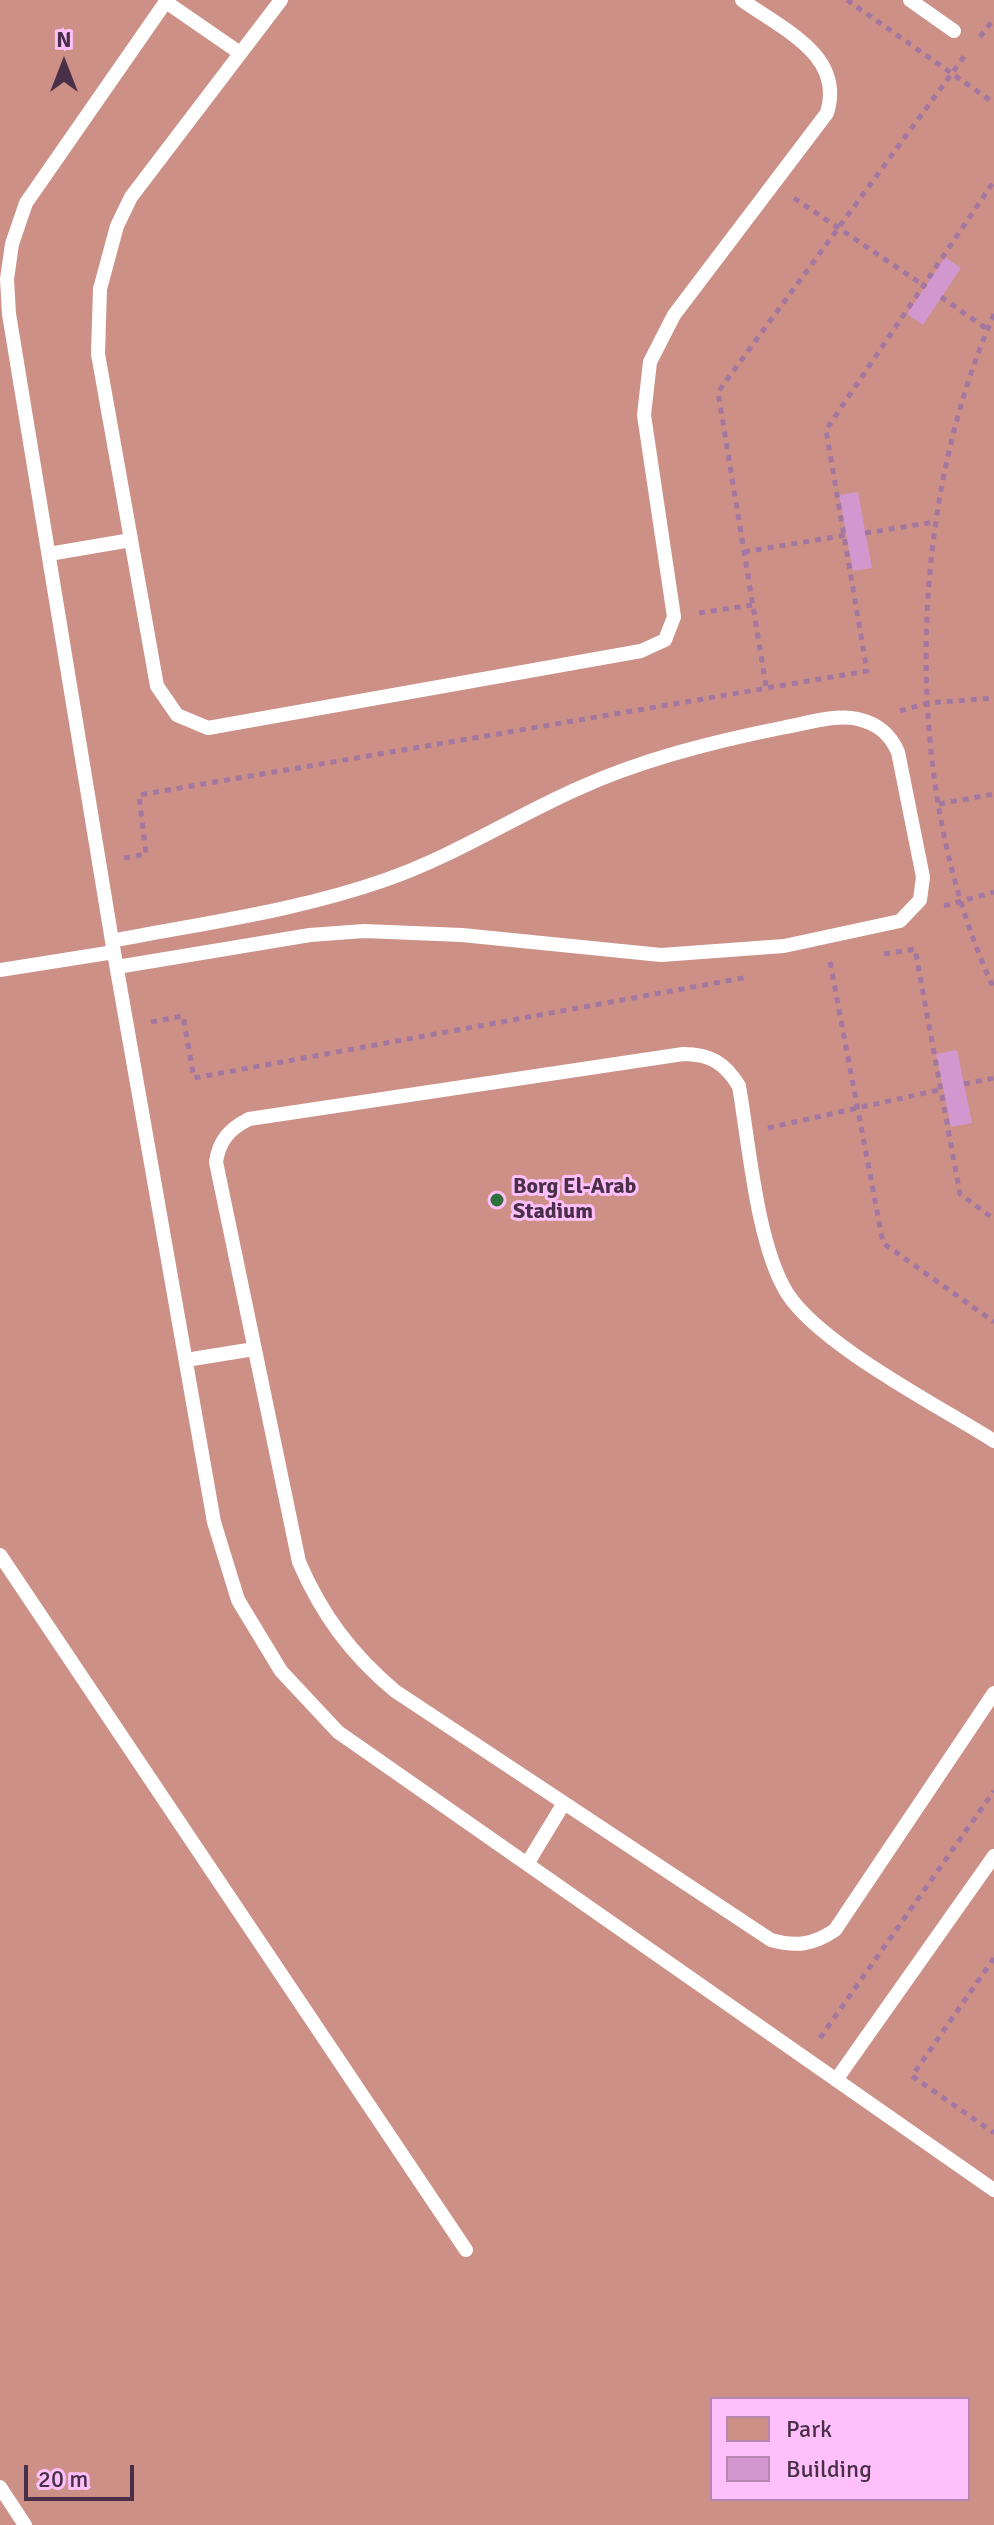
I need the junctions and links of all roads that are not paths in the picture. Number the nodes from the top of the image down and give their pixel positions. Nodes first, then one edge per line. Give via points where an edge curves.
1 (281, 0) edge
2 (742, 0) edge
3 (910, 0) edge
4 (167, 1) edge
5 (954, 31) dead end
6 (240, 53) junction
7 (6, 243) edge
8 (131, 540) junction
9 (49, 554) junction
10 (114, 953) junction
11 (0, 970) edge
12 (254, 1349) junction
13 (186, 1360) junction
14 (994, 1441) edge
15 (0, 1555) edge
16 (994, 1693) edge
17 (564, 1803) junction
18 (994, 1856) edge
19 (527, 1864) junction
20 (836, 2080) junction
21 (994, 2190) edge
22 (466, 2250) dead end
23 (0, 2487) edge
24 (25, 2525) edge

1 - 6 lane
2 - 8 lane via 813,50 825,63 832,96 827,113 674,315 650,362 644,415 674,617 665,640 654,648 208,728 177,715 157,686
3 - 5 lane
4 - 6 lane
4 - 7 lane via 26,203
6 - 8 lane via 131,197 107,257 99,299 98,354
7 - 9 lane via 9,314
8 - 9 lane
9 - 10 lane
10 - 10 lane via 360,889 430,863 578,788 691,749 830,718 868,722 891,737 923,877 920,900 900,921 784,946 704,954 619,954 462,935 364,931
10 - 11 lane
10 - 13 lane
12 - 13 lane
12 - 14 lane via 216,1162 224,1137 249,1119 700,1054 717,1060 734,1079 775,1268 802,1313 822,1332
12 - 17 lane via 299,1562 328,1620 395,1691
13 - 19 lane via 214,1522 238,1600 281,1671 338,1732
15 - 22 lane
16 - 17 lane via 835,1930 804,1945 771,1940
17 - 19 lane
18 - 20 lane
19 - 20 lane
20 - 21 lane
23 - 24 lane

